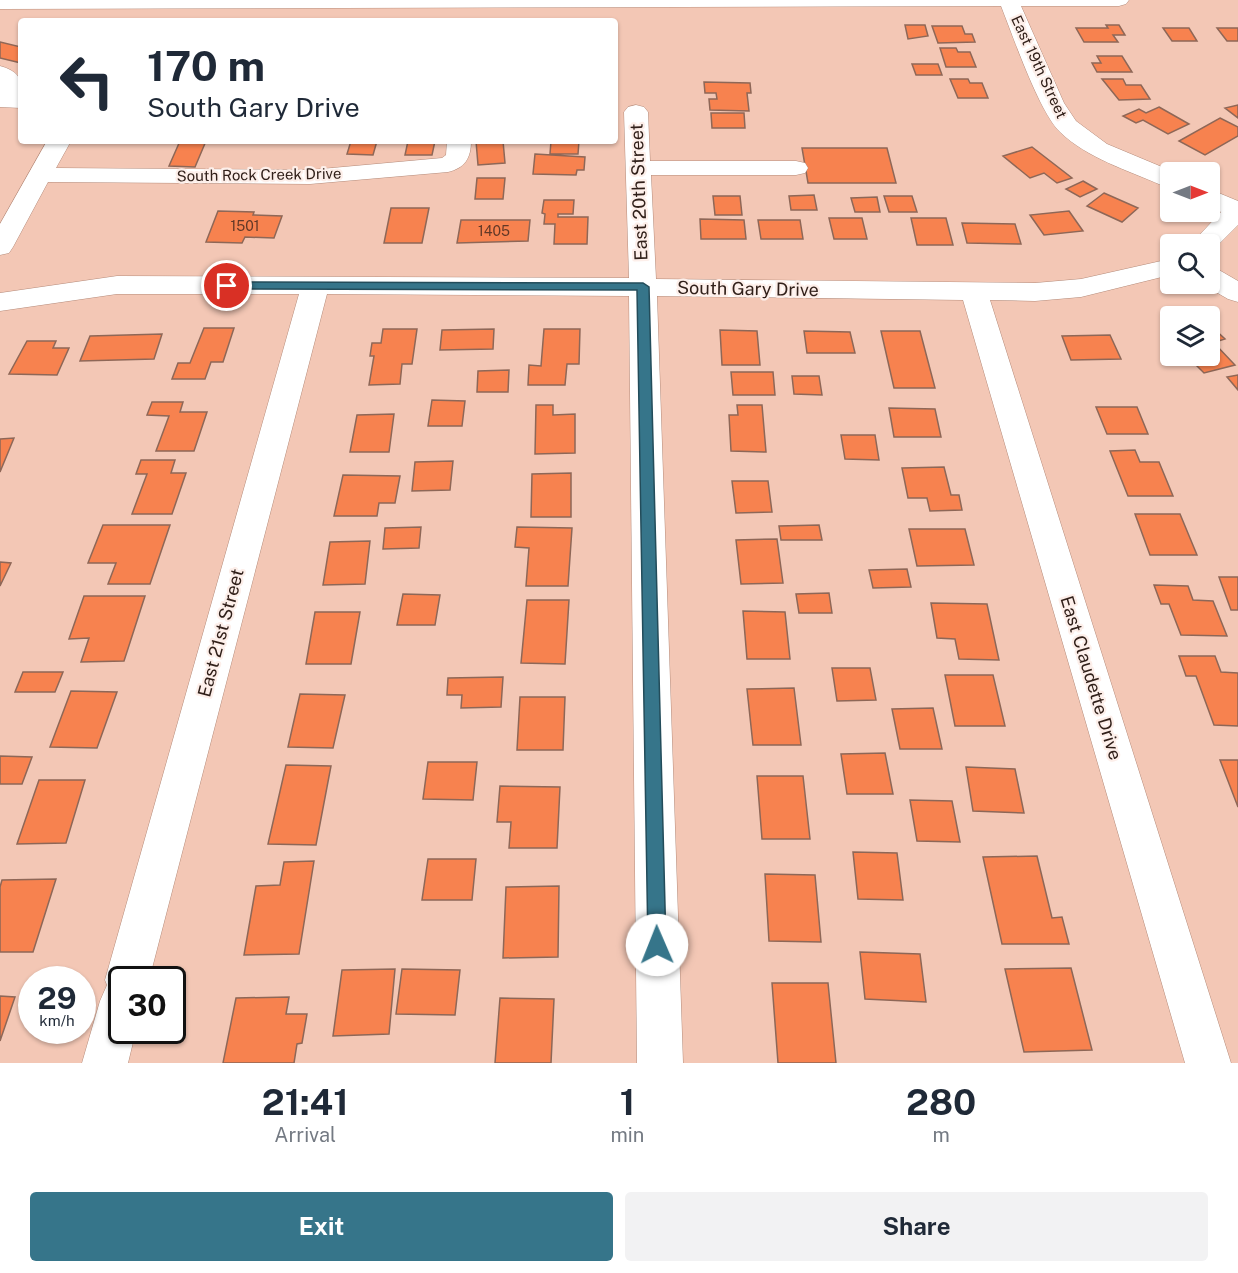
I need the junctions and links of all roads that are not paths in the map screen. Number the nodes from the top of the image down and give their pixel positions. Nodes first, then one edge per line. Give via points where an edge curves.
1 (865, 0) edge
2 (1008, 0) edge
3 (1119, 0) edge
4 (23, 1) edge
5 (440, 1) edge
6 (137, 2) junction
7 (0, 3) edge
8 (468, 11) edge
9 (129, 18) edge
10 (0, 73) edge
11 (10, 104) edge
12 (636, 112) dead end
13 (58, 144) edge
14 (459, 144) edge
15 (639, 168) junction
16 (796, 168) dead end
17 (41, 175) junction
18 (1160, 175) edge
19 (1220, 202) edge
20 (1238, 210) edge
21 (1214, 234) edge
22 (0, 247) edge
23 (1160, 269) edge
24 (1220, 282) edge
25 (315, 286) junction
26 (643, 287) junction
27 (974, 292) junction
28 (1238, 293) edge
29 (0, 302) edge
30 (131, 966) edge
31 (110, 1044) edge
32 (105, 1063) edge
33 (660, 1063) edge
34 (1208, 1063) edge

1 - 2 street
1 - 8 street
2 - 3 street
2 - 18 street, East 19th Street via 1066,126 1099,148
4 - 6 street
4 - 7 street
5 - 6 street
5 - 8 street
6 - 9 street
10 - 11 street via 9,78
12 - 15 street, East 20th Street
13 - 17 street
14 - 17 street, South Rock Creek Drive via 459,156 448,165 324,177
15 - 16 street
15 - 26 street, East 20th Street
17 - 22 street
19 - 20 street
20 - 21 street
23 - 27 street, South Gary Drive via 1081,288
24 - 28 street
25 - 26 street, South Gary Drive
25 - 29 street, South Gary Drive via 117,285
25 - 30 street, East 21st Street
26 - 27 street, South Gary Drive
26 - 33 street, East 20th Street
27 - 34 street, East Claudette Drive
31 - 32 street

